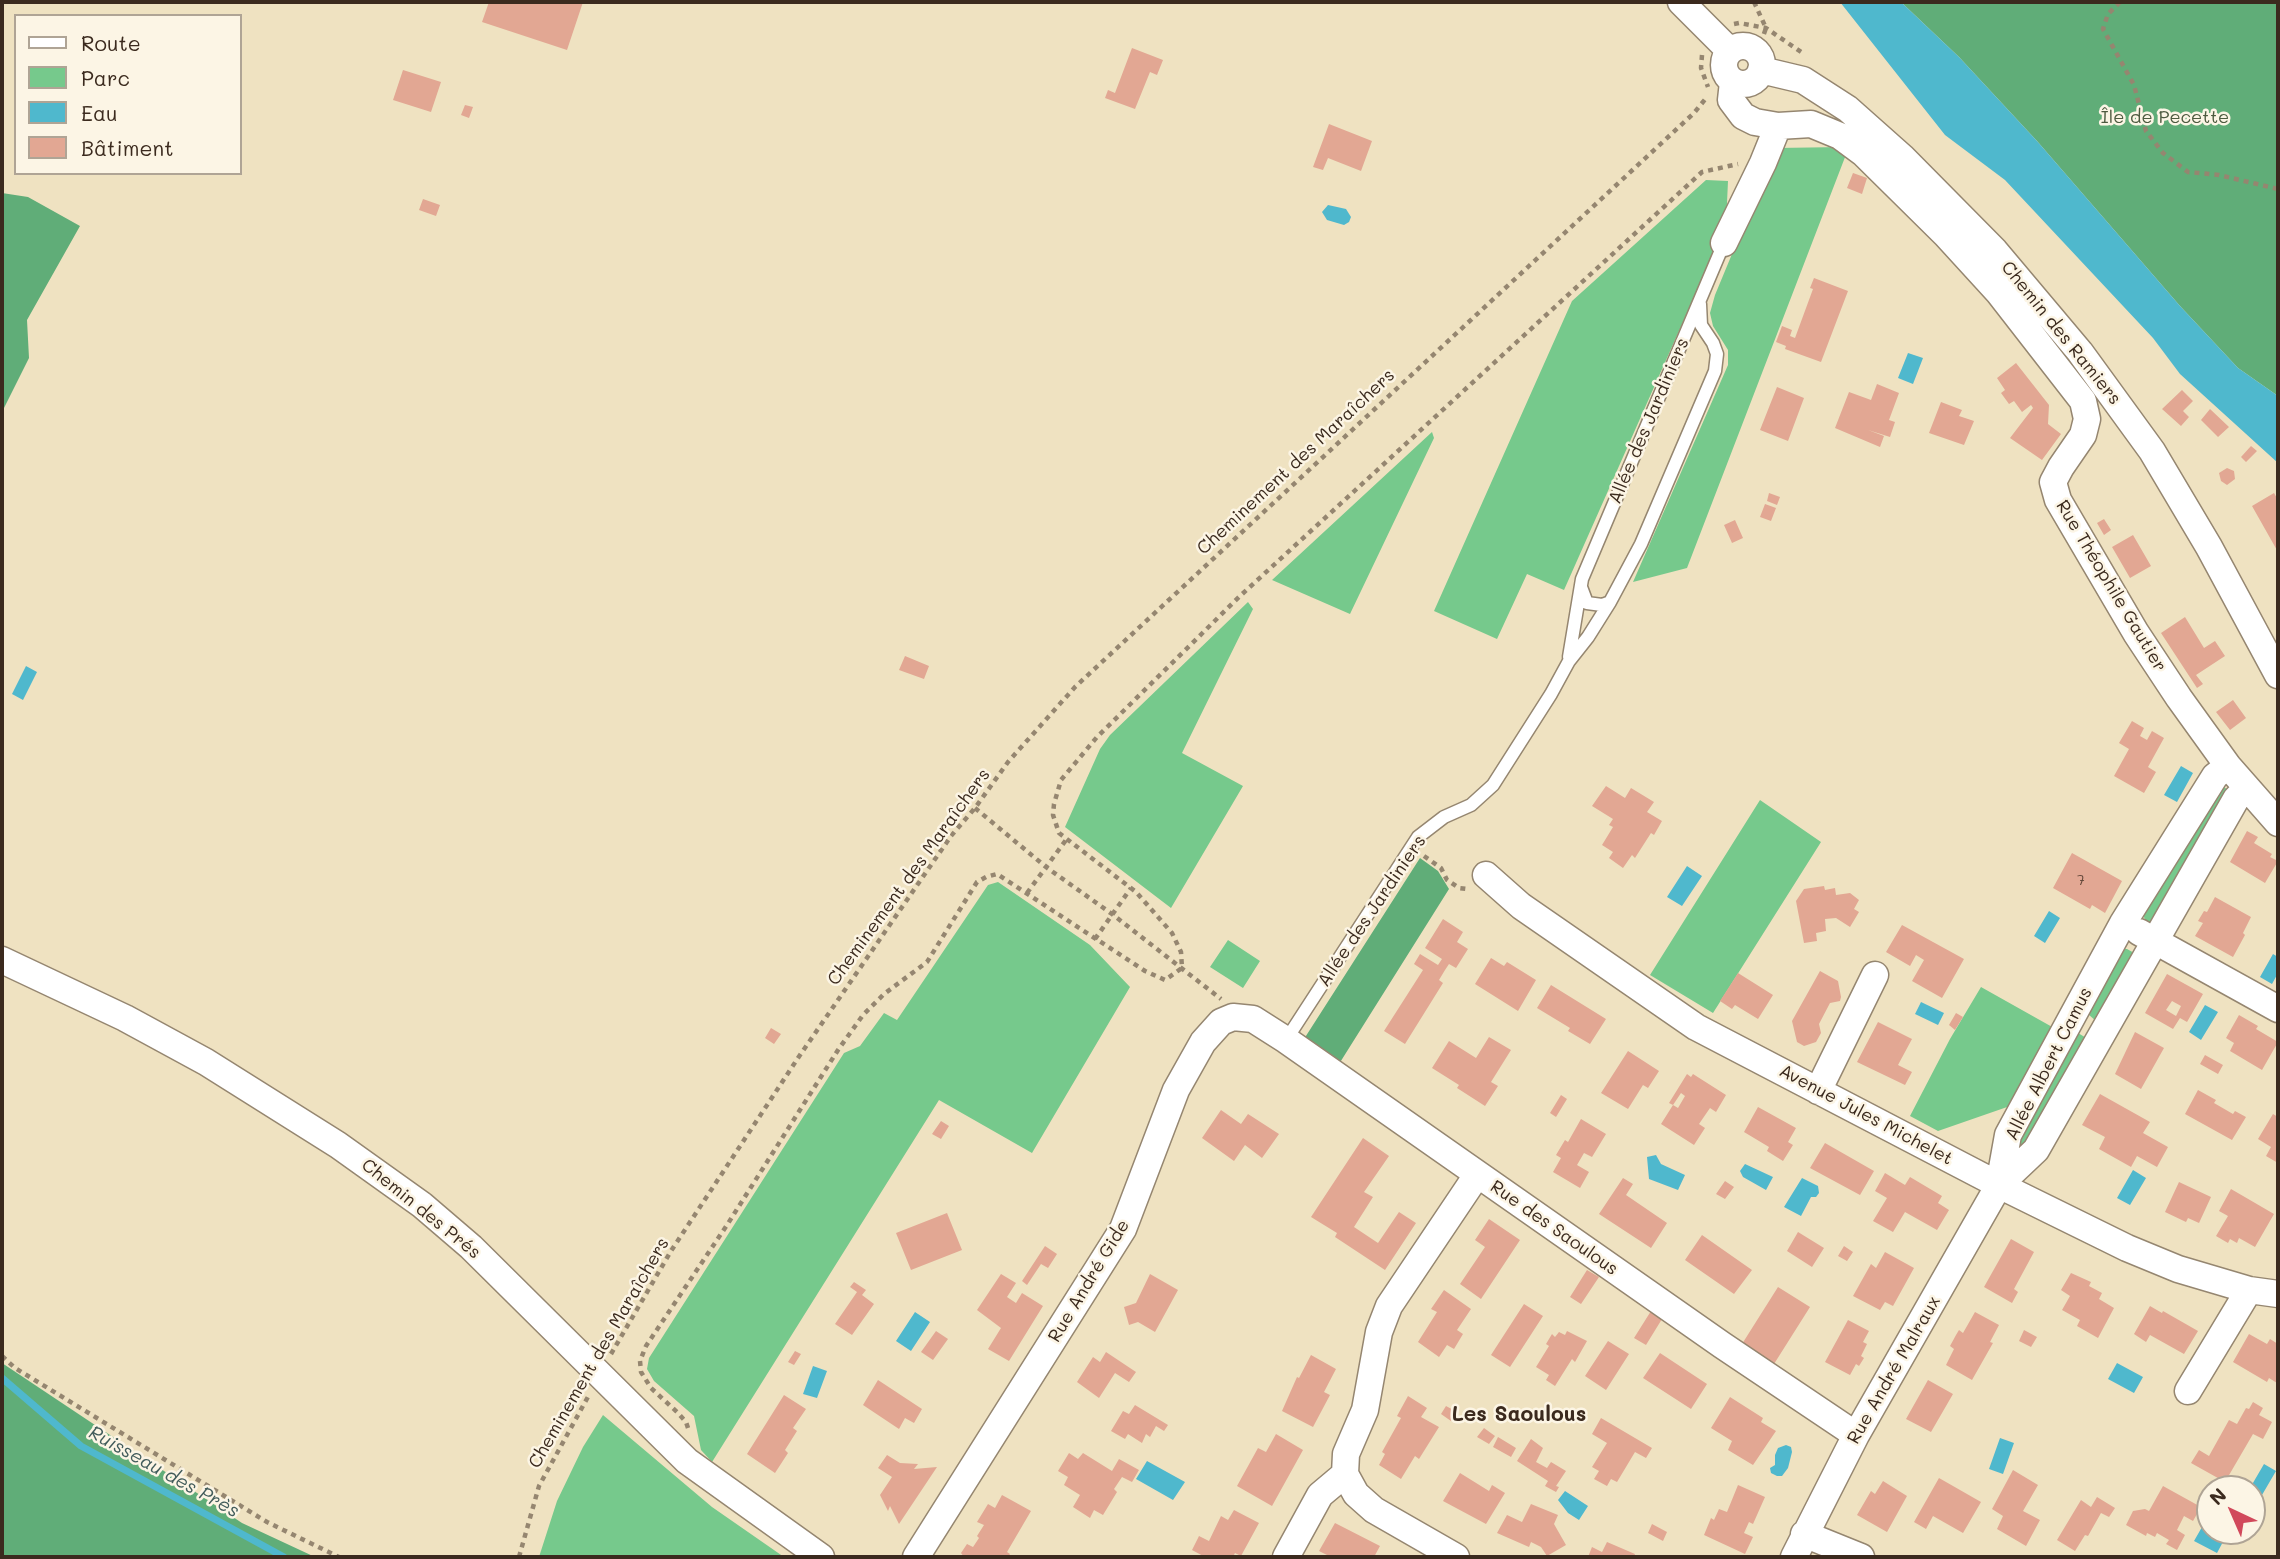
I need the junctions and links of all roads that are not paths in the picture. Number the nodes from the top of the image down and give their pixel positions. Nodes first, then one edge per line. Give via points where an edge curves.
1 (1681, 2) edge
2 (1729, 50) junction
3 (1760, 61) junction
4 (1722, 88) junction
5 (1778, 126) junction
6 (1724, 243) joint
7 (1700, 303) junction
8 (1581, 587) junction
9 (1610, 602) junction
10 (1569, 661) junction
11 (2278, 675) edge
12 (2228, 766) junction
13 (2247, 788) junction
14 (2278, 823) edge
15 (1495, 883) road end
16 (2123, 923) junction
17 (2155, 941) junction
18 (2, 960) edge
19 (1875, 975) dead end
20 (2278, 1009) edge
21 (1243, 1018) joint
22 (2071, 1019) junction
23 (2102, 1034) junction
24 (1286, 1041) junction
25 (1818, 1091) junction
26 (1476, 1175) junction
27 (1999, 1185) junction
28 (2249, 1290) junction
29 (2278, 1294) edge
30 (2188, 1391) dead end
31 (1856, 1435) junction
32 (1345, 1474) junction
33 (1799, 1546) edge
34 (821, 1557) edge
35 (916, 1557) edge
36 (1286, 1557) edge
37 (1455, 1557) edge
38 (1861, 1557) edge

1 - 2 street
2 - 3 street, Chemin des Ramiers via 1751,47
2 - 4 street, Rue Théophile Gautier
3 - 4 street via 1750,83
3 - 11 street, Chemin des Ramiers via 1803,80 1848,110 1902,157 1994,251 2080,352 2152,451
4 - 5 street, Rue Théophile Gautier via 1743,116
5 - 6 street, Allée des Jardiniers
5 - 12 street, Rue Théophile Gautier via 1811,124 1840,136 1863,153 1999,293 2083,401 2087,419 2083,435 2053,482 2057,500 2136,633
6 - 7 lane, Allée des Jardiniers
7 - 8 lane, Allée des Jardiniers
7 - 9 lane, Allée des Jardiniers via 1701,325 1717,354 1715,371 1641,544
8 - 9 lane via 1587,603
8 - 10 lane, Allée des Jardiniers
9 - 10 lane, Allée des Jardiniers
10 - 24 lane, Allée des Jardiniers via 1493,785 1471,805 1444,817 1418,837
12 - 13 street, Rue Théophile Gautier
12 - 16 street, Allée Albert Camus via 2215,776
13 - 14 street, Rue Théophile Gautier
13 - 17 street, Allée Albert Camus via 2236,799
15 - 25 street, Avenue Jules Michelet via 1521,906 1696,1027
16 - 17 street
16 - 22 street, Allée Albert Camus
17 - 20 street
17 - 23 street, Allée Albert Camus
18 - 34 street, Chemin des Prés via 206,1062 338,1145 422,1205 471,1247 687,1461
19 - 25 street
21 - 24 street, Rue des Saoulous
21 - 35 street, Rue André Gide via 1221,1022 1203,1042 1176,1090 1123,1229
22 - 23 street
22 - 27 street, Allée Albert Camus via 2008,1135
23 - 27 street, Allée Albert Camus via 2036,1150
24 - 26 street, Rue des Saoulous
25 - 27 street, Avenue Jules Michelet
26 - 31 street, Rue des Saoulous
26 - 32 street via 1389,1306 1379,1332 1365,1410 1346,1454
27 - 28 street, Avenue Jules Michelet via 2127,1248
27 - 31 street, Rue André Malraux
28 - 29 street, Avenue Jules Michelet
28 - 30 street
31 - 33 street, Rue André Malraux
32 - 36 street via 1320,1495
32 - 37 street via 1356,1494 1374,1510
33 - 38 street

